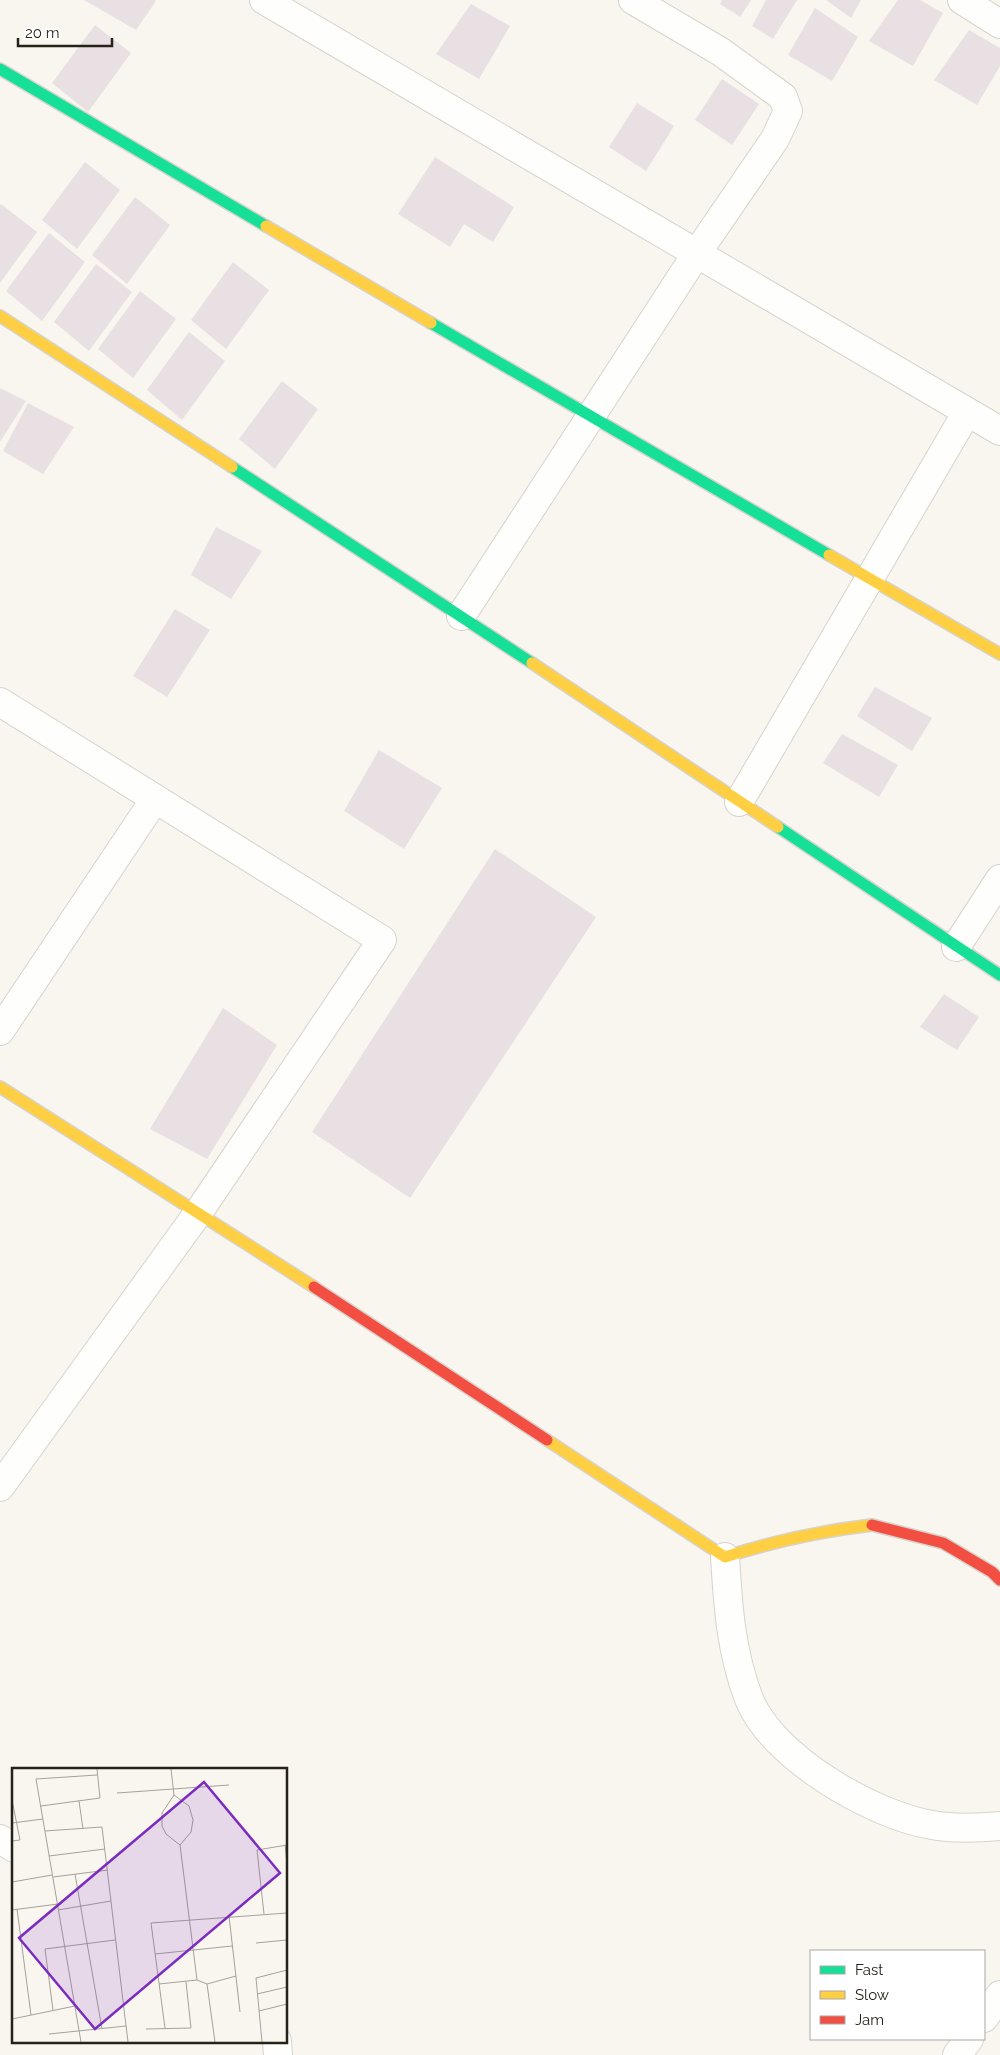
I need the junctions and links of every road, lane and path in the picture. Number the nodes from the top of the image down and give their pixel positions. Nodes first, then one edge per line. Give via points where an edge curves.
1 (264, 0) edge
2 (633, 0) edge
3 (962, 0) edge
4 (1000, 24) edge
5 (0, 69) edge
6 (697, 253) junction
7 (0, 316) edge
8 (967, 412) junction
9 (590, 417) junction
10 (1000, 432) edge
11 (870, 579) junction
12 (461, 616) junction
13 (1000, 654) edge
14 (0, 702) edge
15 (155, 799) junction
16 (739, 802) junction
17 (1000, 879) edge
18 (956, 947) junction
19 (1000, 975) edge
20 (0, 1030) edge
21 (0, 1087) edge
22 (198, 1213) junction
23 (0, 1485) edge
24 (725, 1557) junction
25 (1000, 1580) edge
26 (1000, 1826) edge
27 (0, 1839) edge
28 (12, 1847) edge
29 (1000, 1995) edge
30 (985, 2017) edge
31 (968, 2040) edge
32 (277, 2042) edge
33 (278, 2055) edge
34 (957, 2055) edge

1 - 6 street
2 - 6 street via 721,52 783,97 788,112 775,139
3 - 4 street
5 - 9 street
6 - 8 street
6 - 9 street
7 - 12 street
8 - 10 street
8 - 11 street
9 - 11 street
9 - 12 street
11 - 13 street
11 - 16 street
12 - 16 street
14 - 15 street
15 - 20 street
15 - 22 street via 382,940
16 - 18 street
17 - 18 street
18 - 19 street
21 - 22 street
22 - 23 street
22 - 24 street
24 - 25 street via 820,1531 877,1524 944,1543
24 - 26 street via 728,1622 750,1701 772,1736 818,1776 873,1806 931,1825
27 - 28 street
29 - 30 street
31 - 34 street
32 - 33 street

